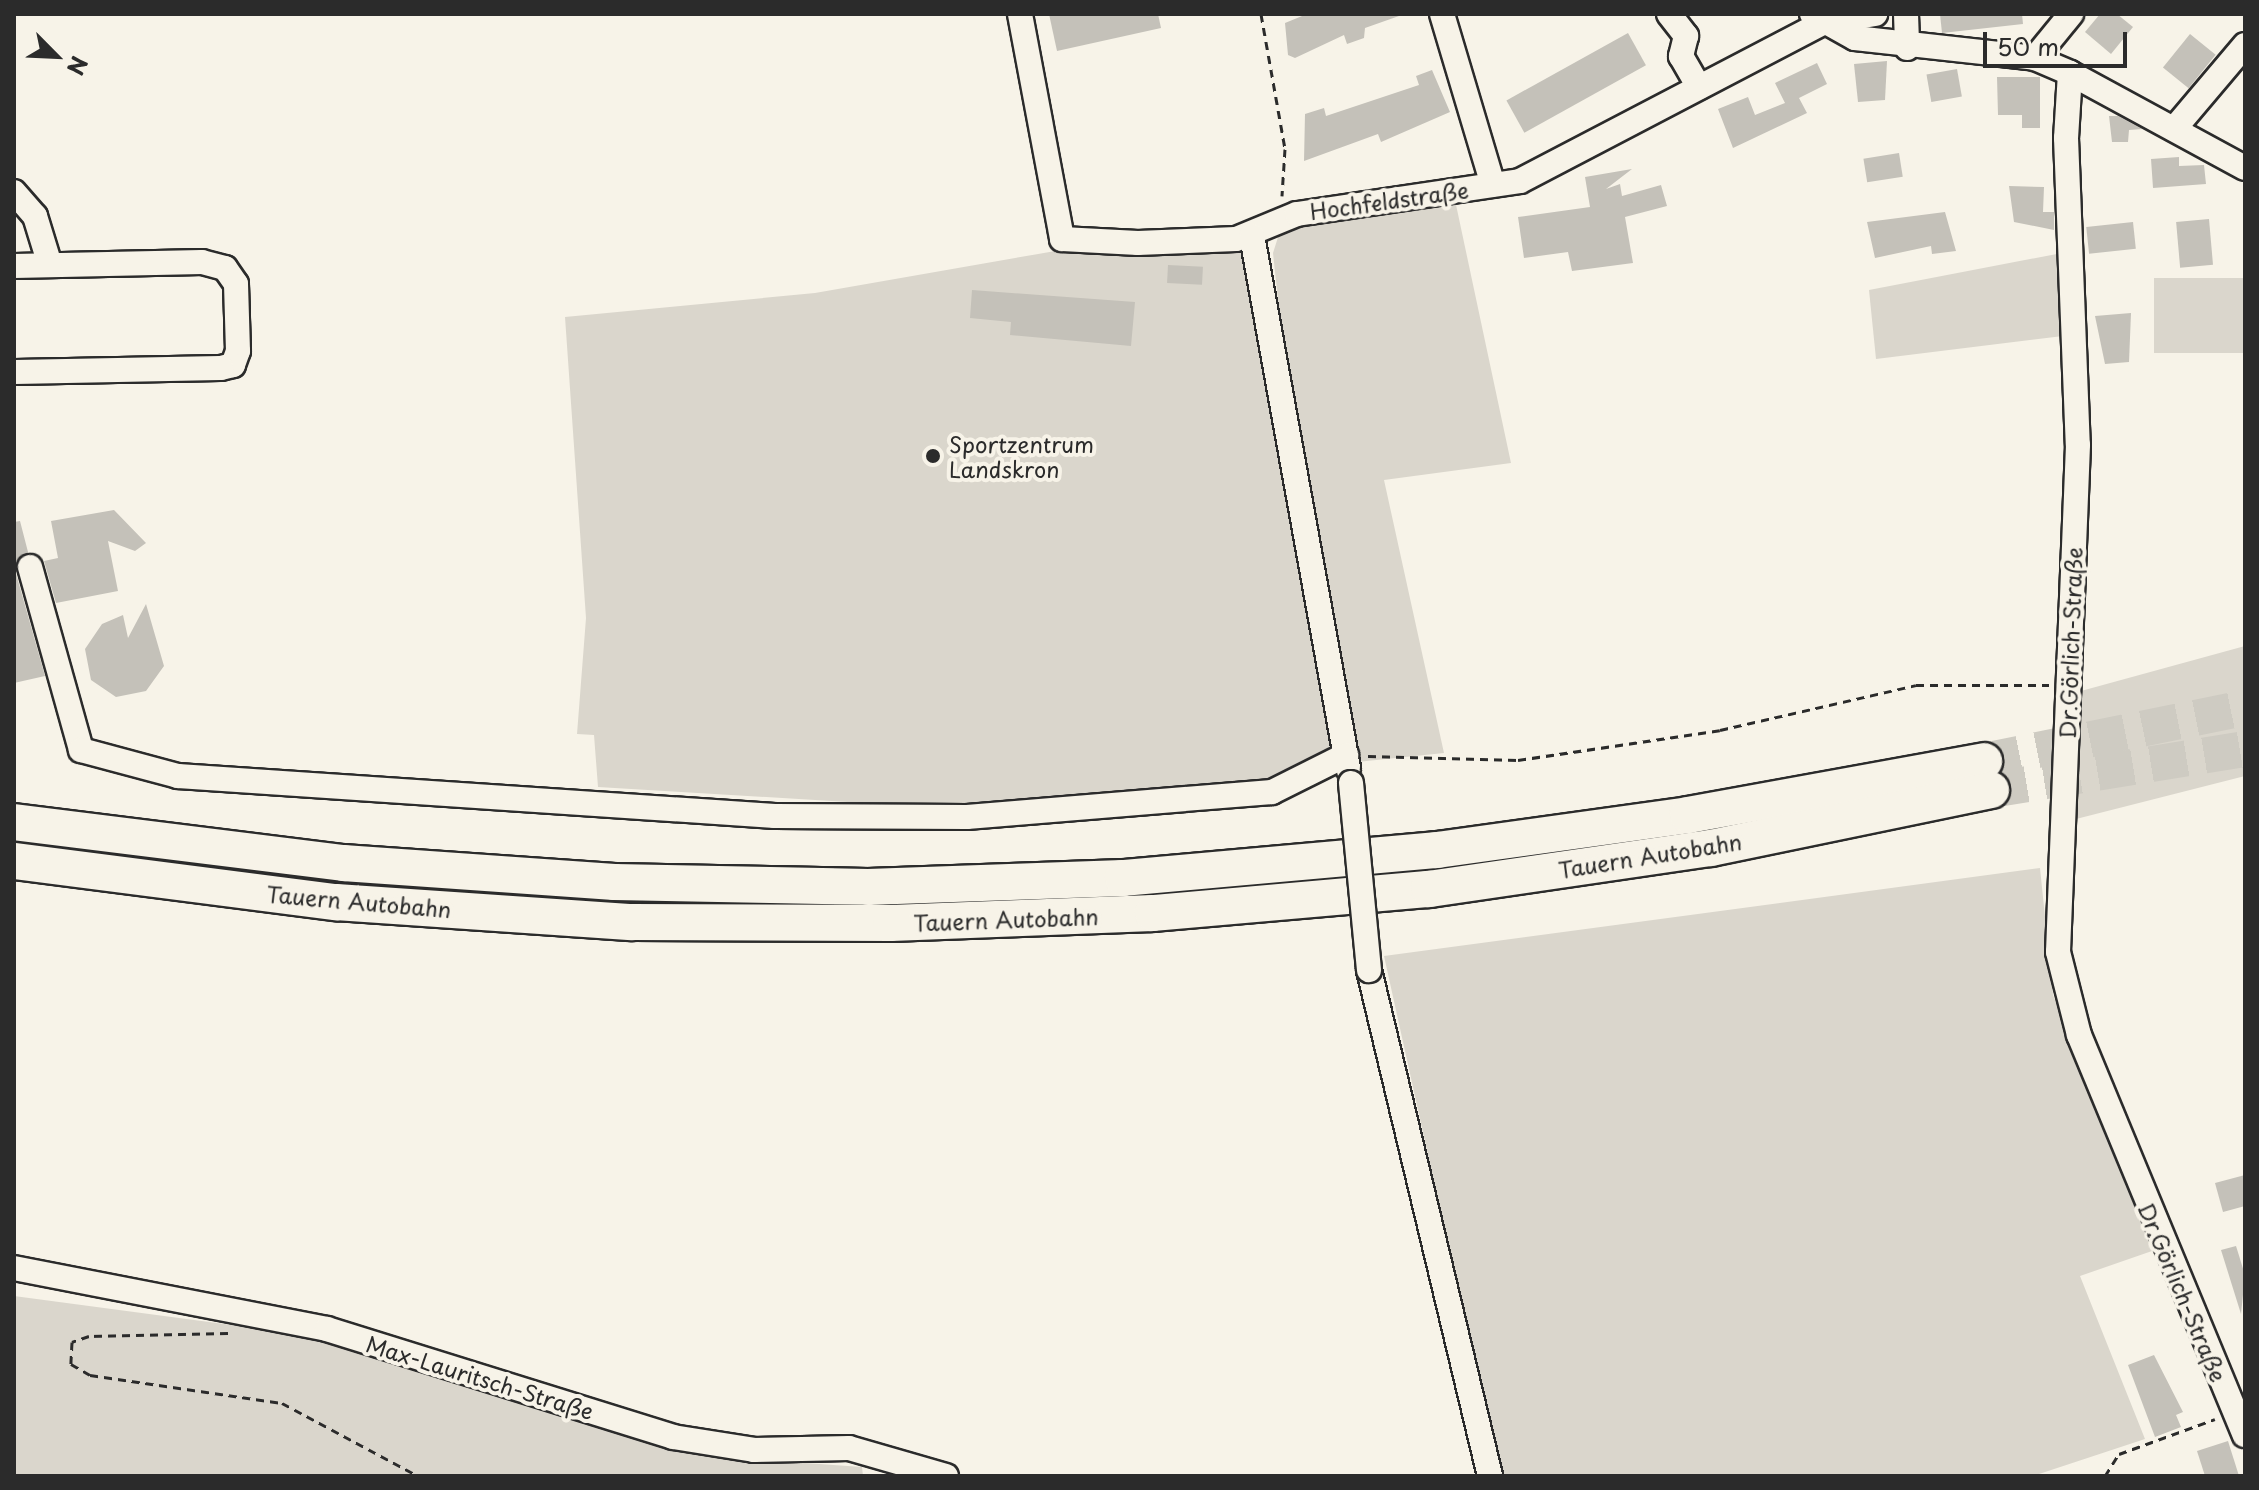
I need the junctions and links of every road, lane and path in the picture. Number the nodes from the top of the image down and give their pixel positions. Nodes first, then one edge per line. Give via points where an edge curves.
1 (1020, 14) edge
2 (1261, 14) edge
3 (1442, 14) edge
4 (1669, 14) edge
5 (1875, 14) edge
6 (1906, 14) edge
7 (2071, 14) edge
8 (1817, 18) edge
9 (2245, 45) edge
10 (1907, 48) junction
11 (2035, 58) junction
12 (2070, 73) junction
13 (1699, 87) junction
14 (2174, 129) junction
15 (2245, 168) edge
16 (1493, 185) junction
17 (14, 192) edge
18 (1283, 219) junction
19 (1252, 236) junction
20 (50, 265) junction
21 (14, 266) edge
22 (14, 372) edge
23 (30, 567) dead end
24 (2069, 685) junction
25 (1346, 755) junction
26 (14, 822) edge
27 (14, 861) edge
28 (14, 1268) edge
29 (234, 1333) dead end
30 (2240, 1411) edge
31 (2245, 1435) edge
32 (418, 1476) edge
33 (946, 1476) edge
34 (1490, 1476) edge
35 (2105, 1476) edge

1 - 19 street, Hochfeldstraße via 1062,239
2 - 18 path via 1285,149
3 - 16 street
4 - 13 street via 1686,36 1681,56
5 - 8 street, Hochfeldstraße
6 - 10 street
7 - 11 street
8 - 10 street
8 - 13 street, Hochfeldstraße
9 - 14 street
10 - 11 street
11 - 12 street
12 - 14 street
12 - 24 street, Dr.Görlich-Straße via 2078,445
13 - 16 street, Hochfeldstraße via 1520,181
14 - 15 street
16 - 18 street, Hochfeldstraße
17 - 20 street via 35,216
18 - 19 street, Hochfeldstraße
19 - 25 street
20 - 21 street
20 - 22 street via 202,262 225,268 236,284 238,351 233,365 221,368
23 - 25 street via 81,750 178,776 775,816 967,817 1272,792
24 - 25 path via 1916,685 1720,730 1518,760
24 - 30 street, Dr.Görlich-Straße via 2058,952 2079,1035
25 - 34 street, bridge via 1369,970
26 - 27 highway, Tauern Autobahn via 343,863 614,882 868,887 1123,878 1437,850 1988,775 1711,848 1429,889 1153,913 891,923 632,922 336,902
28 - 33 street, Max-Lauritsch-Straße via 327,1329 673,1437 754,1450 849,1448
29 - 32 path via 89,1336 72,1342 71,1364 90,1375 282,1403
30 - 31 street, Dr.Görlich-Straße
30 - 35 path via 2119,1454

